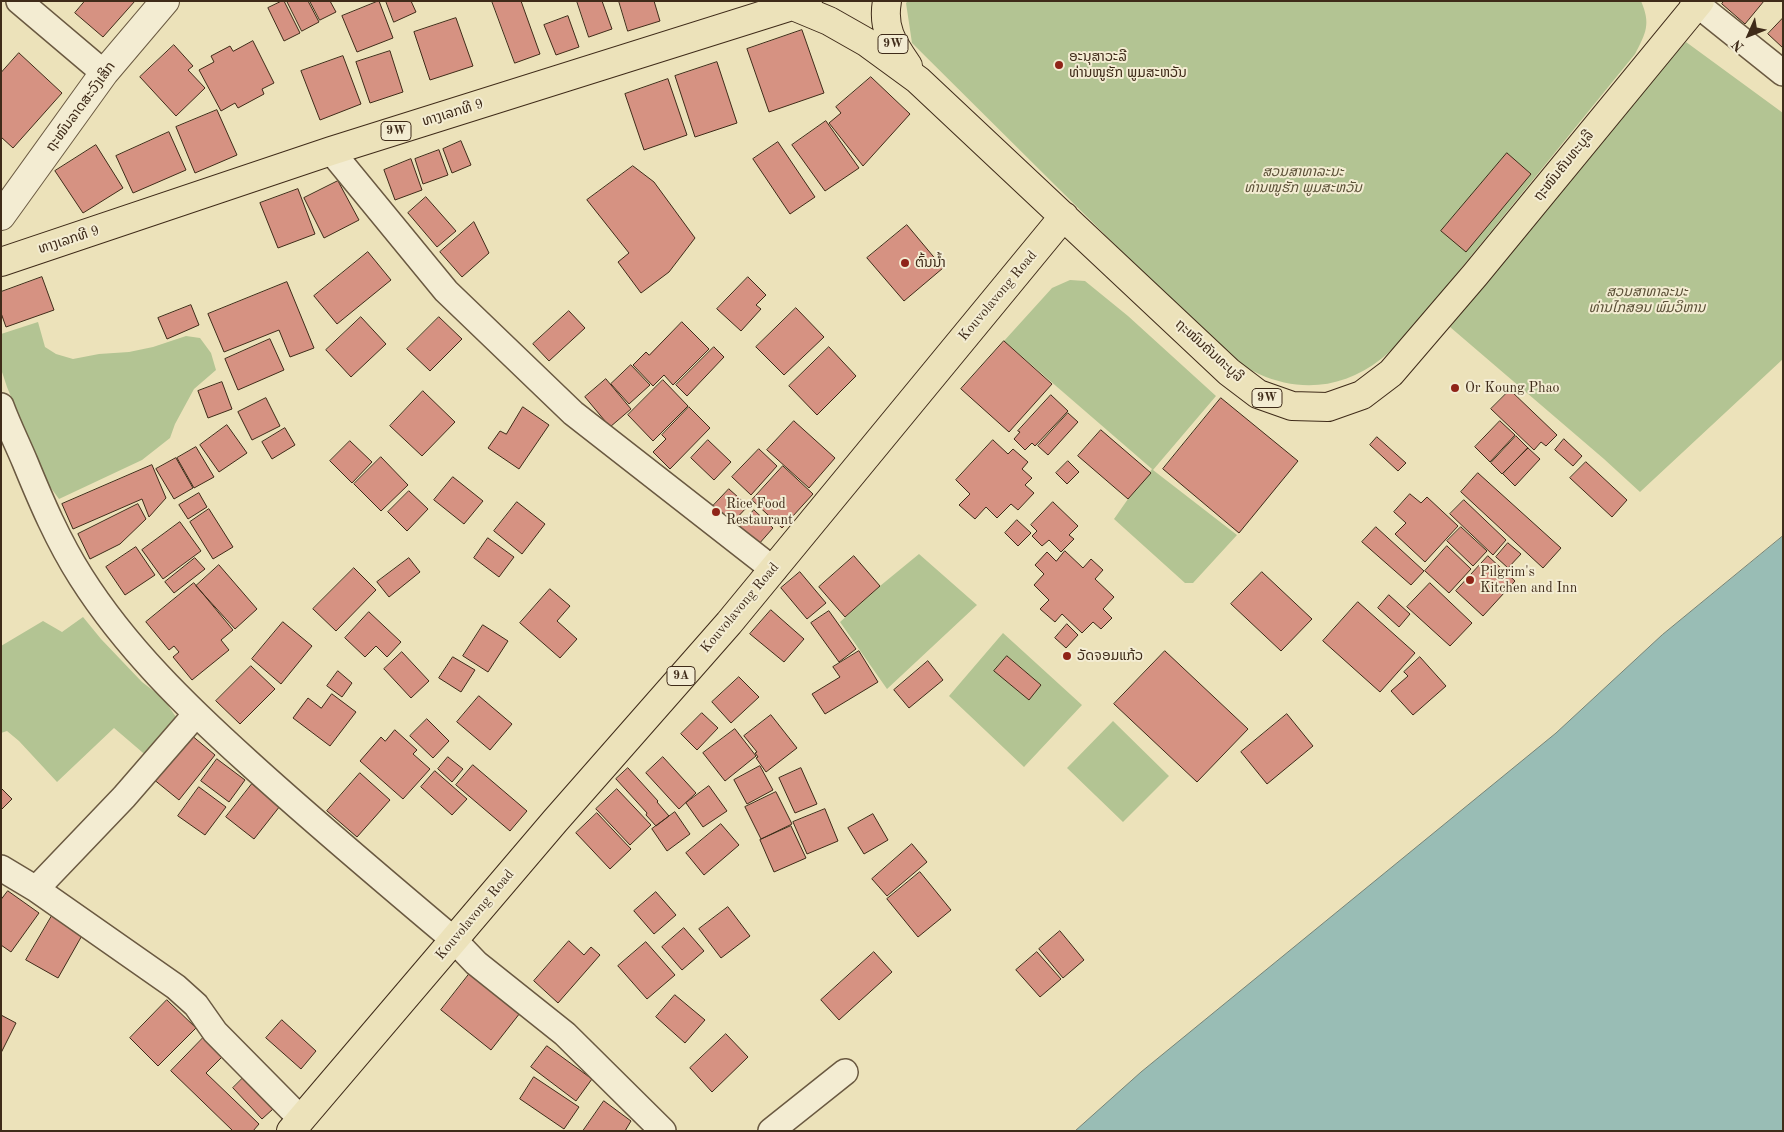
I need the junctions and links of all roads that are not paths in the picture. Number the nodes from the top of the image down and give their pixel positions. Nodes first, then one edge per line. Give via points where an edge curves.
1 (20, 1) edge
2 (165, 1) edge
3 (887, 1) edge
4 (1697, 3) edge
5 (800, 4) edge
6 (104, 72) junction
7 (1783, 73) edge
8 (918, 80) junction
9 (331, 151) junction
10 (1, 216) edge
11 (1064, 216) junction
12 (1, 262) edge
13 (1, 406) edge
14 (774, 570) junction
15 (196, 714) junction
16 (1, 868) edge
17 (36, 889) junction
18 (454, 940) junction
19 (845, 1072) dead end
20 (296, 1125) edge
21 (663, 1131) edge
22 (771, 1131) edge

1 - 6 street
2 - 6 street, ຖະໜົນລາດສະວົງເສິກ
3 - 8 main road, 9W via 885,14 891,41
4 - 7 street
4 - 11 main road, ຖະໜົນຄັນທະບູລີ / 9W via 1391,373 1362,395 1328,407 1292,406 1258,394 1229,372
5 - 8 main road, ຖະໜົນຄັນທະບູລີ / 9W via 866,42
5 - 9 main road, ທາງເລກທີ 9 / 9W
6 - 10 street, ຖະໜົນລາດສະວົງເສິກ
8 - 11 main road, ຖະໜົນຄັນທະບູລີ / 9W
9 - 12 main road, ທາງເລກທີ 9 / 9W
9 - 14 street via 446,291 573,413
11 - 14 main road, Kouvolavong Road / 9A
13 - 15 street via 32,479 81,577 154,672
14 - 18 main road, Kouvolavong Road / 9A
15 - 17 street via 124,798
15 - 18 street via 288,798
16 - 17 street
17 - 20 street via 176,987 196,1005 214,1032
18 - 20 main road, Kouvolavong Road / 9A
18 - 21 street via 476,963 565,1034
19 - 22 street

